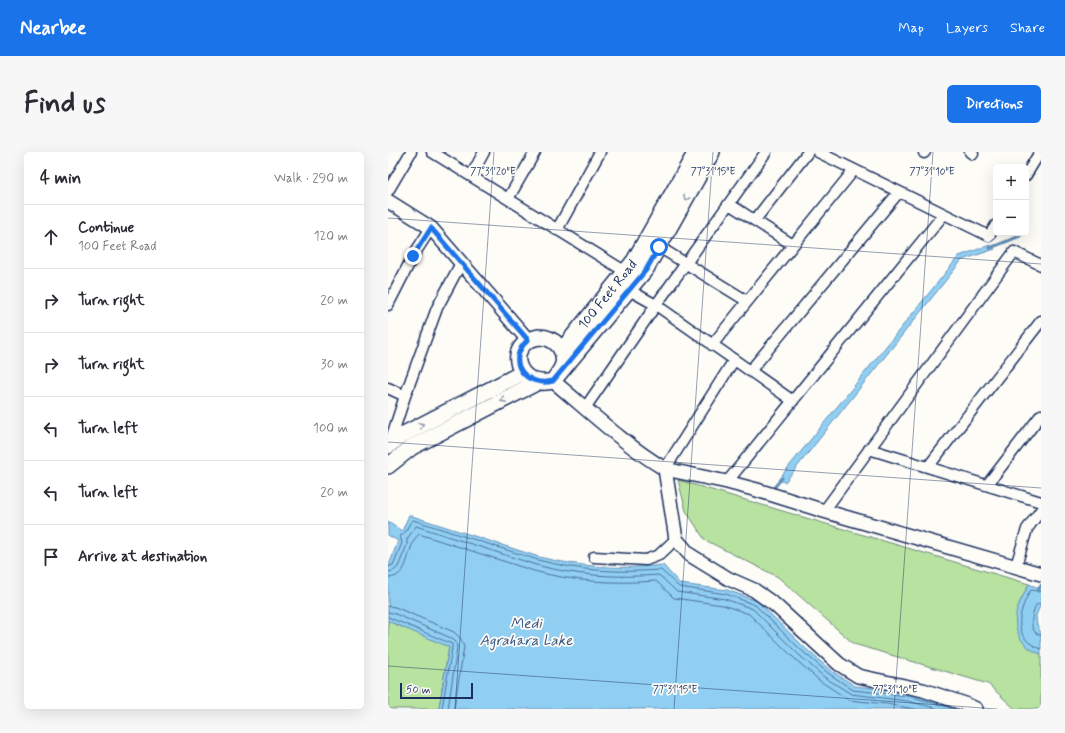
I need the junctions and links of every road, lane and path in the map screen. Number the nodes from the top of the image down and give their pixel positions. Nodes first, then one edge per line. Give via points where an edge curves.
1 (411, 152) edge
2 (432, 152) edge
3 (484, 152) edge
4 (536, 152) edge
5 (600, 152) edge
6 (696, 152) edge
7 (712, 152) edge
8 (766, 152) edge
9 (808, 152) edge
10 (818, 152) edge
11 (1040, 152) edge
12 (854, 170) junction
13 (1029, 170) edge
14 (471, 176) junction
15 (388, 191) edge
16 (899, 192) junction
17 (508, 199) junction
18 (388, 201) edge
19 (729, 204) junction
20 (944, 214) junction
21 (755, 220) junction
22 (431, 228) junction
23 (557, 230) junction
24 (993, 230) edge
25 (793, 245) junction
26 (659, 247) junction
27 (461, 263) junction
28 (686, 263) junction
29 (1041, 265) edge
30 (626, 272) junction
31 (629, 290) junction
32 (747, 301) junction
33 (388, 305) edge
34 (656, 305) junction
35 (1041, 321) edge
36 (528, 340) junction
37 (712, 345) junction
38 (562, 350) junction
39 (734, 360) junction
40 (750, 371) junction
41 (522, 373) junction
42 (553, 381) junction
43 (538, 382) junction
44 (388, 388) edge
45 (405, 396) junction
46 (793, 401) junction
47 (585, 408) junction
48 (1041, 415) edge
49 (388, 446) edge
50 (869, 449) junction
51 (388, 466) edge
52 (928, 467) junction
53 (665, 469) junction
54 (727, 482) junction
55 (987, 485) junction
56 (1041, 502) edge
57 (1041, 510) edge
58 (824, 511) junction
59 (676, 539) junction
60 (594, 557) dead end
61 (1020, 567) junction
62 (1041, 574) edge
63 (976, 709) edge

1 - 15 street
2 - 14 street
3 - 14 street
4 - 17 street
5 - 23 street
6 - 30 main road, 100 Feet Road
7 -> 26 main road, 100 Feet Road
8 - 19 street
9 - 21 street
10 - 12 street
11 - 13 street
12 - 16 street
12 - 25 street
14 - 17 street
16 - 20 street
16 - 40 street
17 - 23 street
18 - 22 street
19 - 21 street
19 - 28 street
20 - 24 street via 989,236
20 - 46 street
21 - 25 street
22 - 27 street
22 - 33 street via 413,256
23 - 30 street
25 - 32 street
26 - 28 street
26 - 31 main road, 100 Feet Road via 646,270
27 - 36 street
27 - 45 street via 437,308
28 - 32 street
28 - 34 street
29 - 50 street via 1014,252
30 - 38 main road, 100 Feet Road
31 - 34 street
31 - 42 main road, 100 Feet Road
32 - 37 street
34 - 37 street
34 - 47 street
35 - 52 street
36 - 38 main road via 550,338
36 - 41 main road via 518,355
37 - 39 street
38 - 42 main road via 562,366
39 - 40 street
39 - 53 street
40 - 46 street
41 - 43 main road
49 -> 41 main road via 404,434
42 - 43 main road
42 - 47 street
43 -> 51 main road via 412,447
44 - 45 street
45 - 49 street
46 - 54 street
47 - 53 street
48 - 55 street
50 - 52 street
50 - 58 street
52 - 55 street
53 - 54 street
53 - 59 street
54 - 58 street
55 - 56 street
57 - 61 street via 1026,529
58 - 61 street
59 - 60 street via 659,555 646,560
59 - 63 street via 690,555 729,579 754,590 775,605 839,664 858,676 923,690
61 - 62 street

